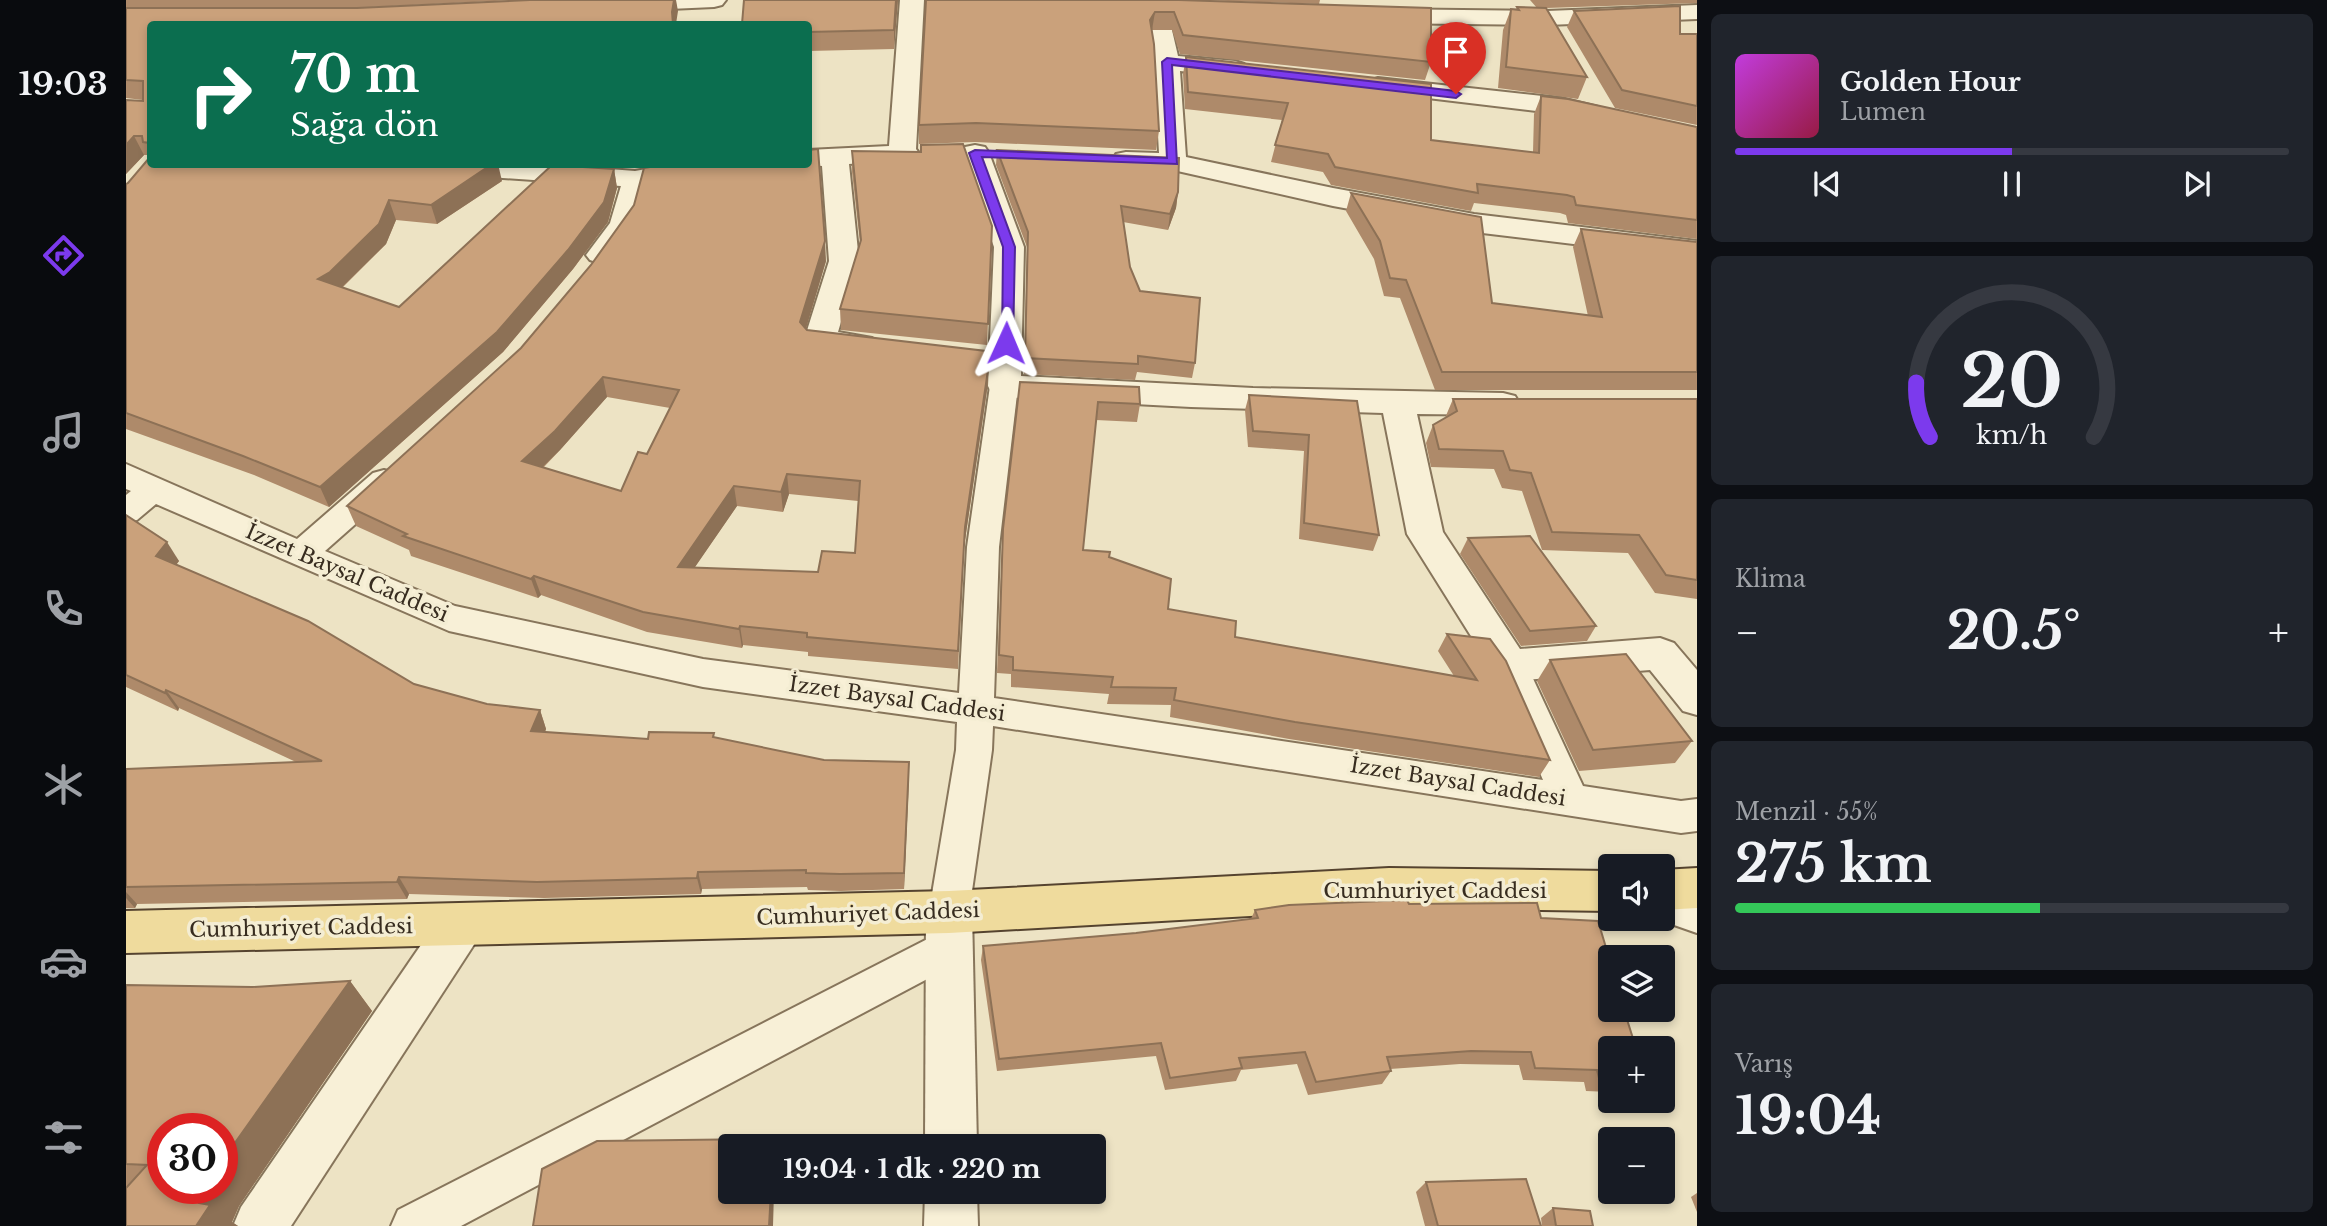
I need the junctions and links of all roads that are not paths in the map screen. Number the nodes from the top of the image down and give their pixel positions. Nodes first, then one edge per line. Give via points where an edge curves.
1 (912, 0) edge
2 (1494, 0) edge
3 (727, 4) edge
4 (603, 5) edge
5 (1162, 5) edge
6 (1697, 12) edge
7 (1361, 16) edge
8 (1511, 18) junction
9 (1167, 62) junction
10 (1262, 72) edge
11 (1357, 83) edge
12 (1585, 83) edge
13 (951, 153) junction
14 (822, 157) edge
15 (1094, 158) edge
16 (1173, 162) junction
17 (474, 168) edge
18 (691, 168) edge
19 (635, 179) junction
20 (1697, 250) edge
21 (584, 277) edge
22 (887, 348) edge
23 (997, 368) junction
24 (1398, 404) junction
25 (1530, 404) edge
26 (407, 460) edge
27 (139, 482) edge
28 (126, 512) edge
29 (302, 554) junction
30 (1510, 665) junction
31 (1697, 699) edge
32 (976, 710) junction
33 (1570, 799) junction
34 (1697, 815) edge
35 (1697, 888) edge
36 (1675, 889) edge
37 (1598, 891) edge
38 (1675, 904) edge
39 (1697, 912) edge
40 (461, 925) junction
41 (950, 929) junction
42 (126, 932) edge
43 (951, 1134) edge
44 (951, 1204) edge
45 (260, 1226) edge
46 (414, 1226) edge
47 (951, 1226) edge

1 - 13 street
2 - 8 street
3 - 4 street
5 - 9 street
6 - 8 street via 1554,29
7 - 8 street
9 - 10 street
9 - 16 street
11 - 12 street via 1561,106 1609,118
13 - 14 street
13 - 23 street via 1009,247
14 - 22 street via 844,261 820,340
15 - 16 street
16 - 20 street via 1474,223
17 - 19 street
18 - 19 street
19 - 21 street via 622,223
23 - 24 street via 1166,397
23 - 32 street
24 - 25 street
24 - 30 street via 1425,534
26 - 29 street
27 - 28 street
27 - 29 street, İzzet Baysal Caddesi
29 - 32 street, İzzet Baysal Caddesi via 449,618 703,673
30 - 31 street via 1660,654
30 - 33 street
32 - 33 street, İzzet Baysal Caddesi
32 - 41 street
33 - 34 street, İzzet Baysal Caddesi via 1681,817
35 - 36 main road
37 - 41 main road, Cumhuriyet Caddesi via 1389,888
38 - 39 street
40 - 41 main road, Cumhuriyet Caddesi
40 - 42 main road, Cumhuriyet Caddesi
40 - 45 street
41 - 43 street
41 - 46 street
44 - 47 street

